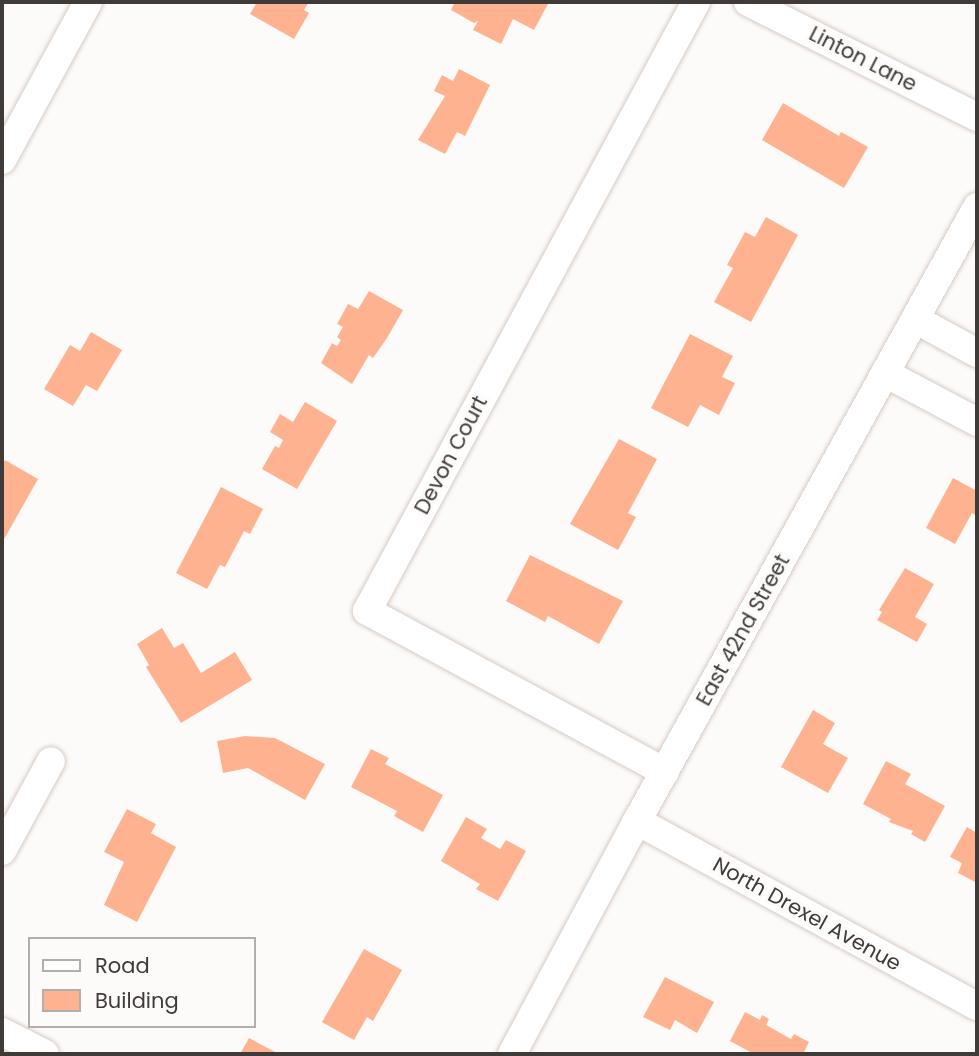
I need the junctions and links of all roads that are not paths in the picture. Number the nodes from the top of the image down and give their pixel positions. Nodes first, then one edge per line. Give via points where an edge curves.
1 (88, 2) edge
2 (696, 2) edge
3 (748, 2) edge
4 (977, 117) edge
5 (2, 160) edge
6 (977, 207) edge
7 (915, 319) junction
8 (977, 353) edge
9 (885, 373) junction
10 (977, 422) edge
11 (51, 761) dead end
12 (665, 772) junction
13 (637, 821) junction
14 (2, 851) edge
15 (977, 1006) edge
16 (2, 1032) edge
17 (45, 1054) edge
18 (512, 1054) edge

1 - 5 street
2 - 12 street, Devon Court via 368,611
3 - 4 street, Linton Lane
6 - 7 street, East 42nd Street
7 - 8 street
7 - 9 street, East 42nd Street
9 - 10 street
9 - 12 street, East 42nd Street
11 - 14 street
12 - 13 street, East 42nd Street
13 - 15 street, North Drexel Avenue
13 - 18 street, East 42nd Street
16 - 17 street

